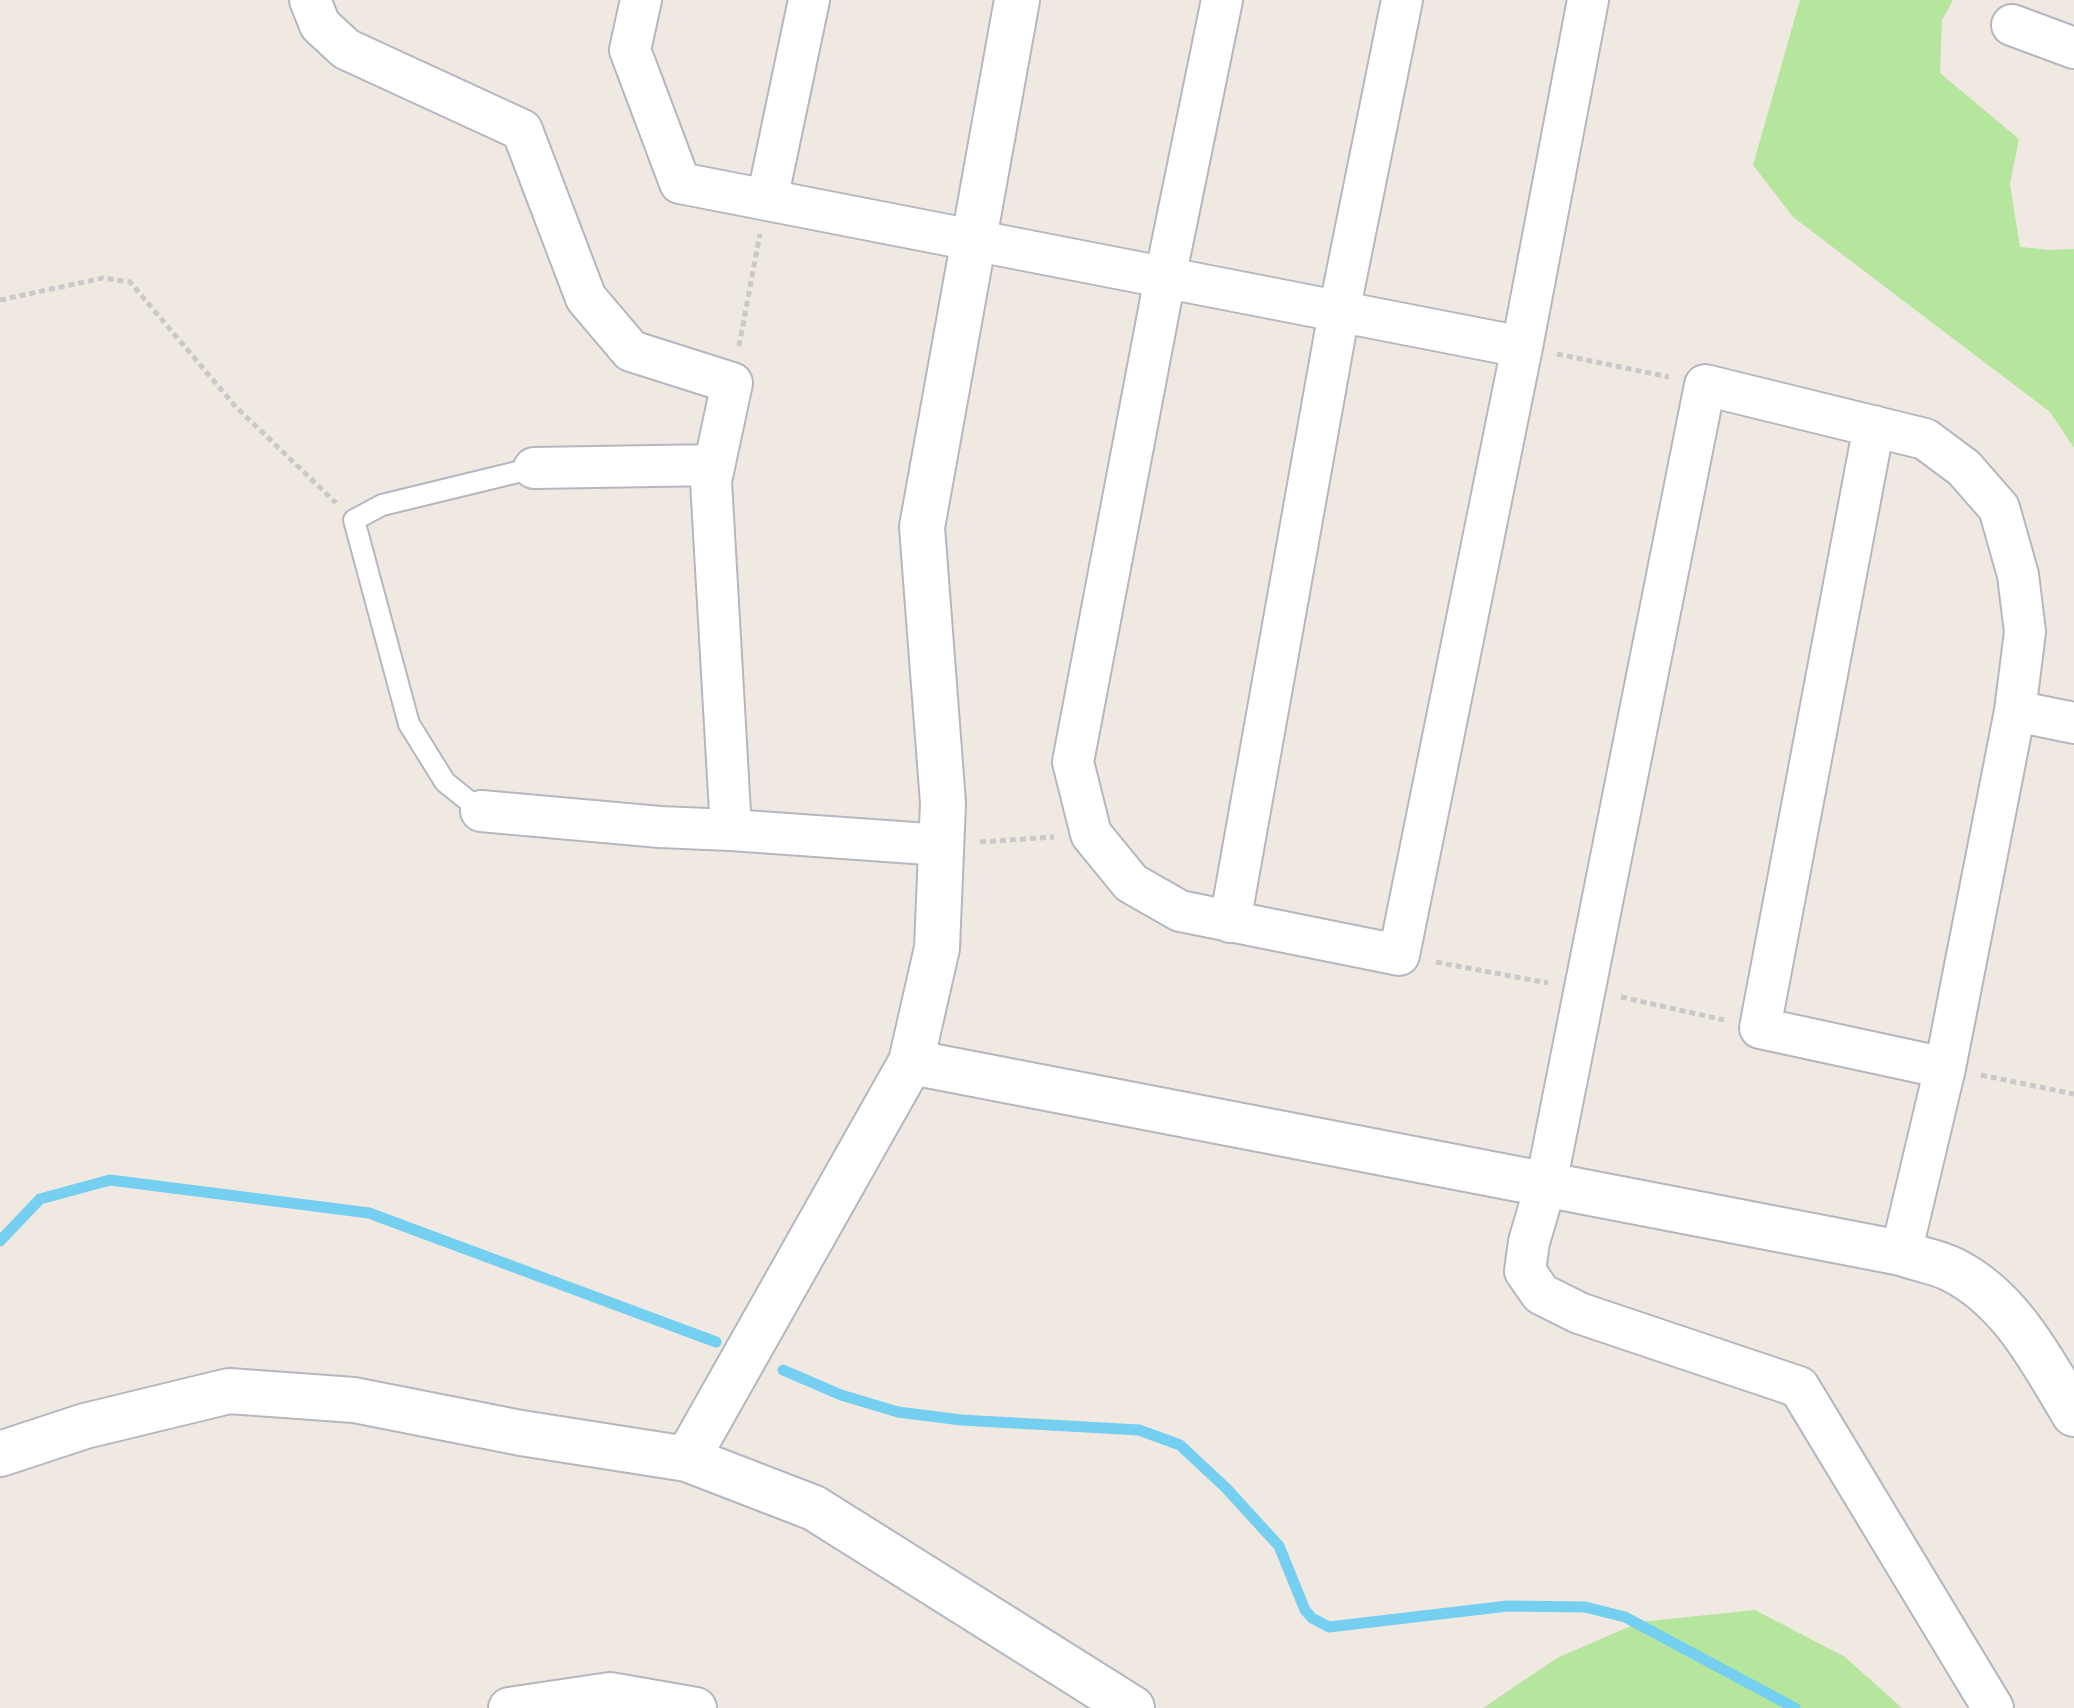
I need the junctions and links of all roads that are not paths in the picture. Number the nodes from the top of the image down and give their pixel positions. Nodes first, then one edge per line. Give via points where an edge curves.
1 (310, 0) edge
2 (641, 0) edge
3 (809, 0) edge
4 (1017, 0) edge
5 (1222, 0) edge
6 (1402, 0) edge
7 (1588, 0) edge
8 (2012, 25) dead end
9 (2074, 48) edge
10 (767, 200) junction
11 (972, 240) junction
12 (1165, 278) junction
13 (1339, 312) junction
14 (1522, 347) junction
15 (1874, 426) junction
16 (714, 465) junction
17 (534, 468) joint
18 (2015, 711) junction
19 (2074, 723) edge
20 (481, 811) joint
21 (731, 830) junction
22 (942, 845) junction
23 (1230, 922) junction
24 (911, 1062) junction
25 (1945, 1068) junction
26 (1546, 1184) junction
27 (1901, 1253) junction
28 (2074, 1414) edge
29 (0, 1454) edge
30 (687, 1459) junction
31 (509, 1708) edge
32 (696, 1708) edge
33 (1132, 1708) edge
34 (1993, 1708) edge

1 - 16 street via 320,25 346,49 522,130 586,298 631,351 732,383
2 - 10 street via 630,50 680,183
3 - 10 street
4 - 11 street
5 - 12 street
6 - 13 street
7 - 14 street
8 - 9 street
10 - 11 street
11 - 12 street
11 - 22 street via 922,527
12 - 13 street
12 - 23 street via 1073,762 1091,834 1131,883 1180,911
13 - 14 street
13 - 23 street
14 - 23 street via 1399,955
15 - 18 street via 1925,439 1964,468 1999,508 2018,575 2025,632
15 - 25 street via 1760,1028
15 - 26 street via 1705,385
16 - 17 street
16 - 21 street
17 - 20 lane via 382,505 354,520 409,724 445,782
18 - 19 street
18 - 25 street
20 - 21 street
21 - 22 street
22 - 24 street via 937,948
24 - 26 street
24 - 30 street
25 - 27 street
26 - 27 street
26 - 34 street via 1525,1271 1541,1294 1579,1313 1799,1387
27 - 28 street via 1953,1270 2000,1302
29 - 30 street via 85,1426 229,1391 354,1400
30 - 33 street via 814,1508
31 - 32 street via 610,1693

